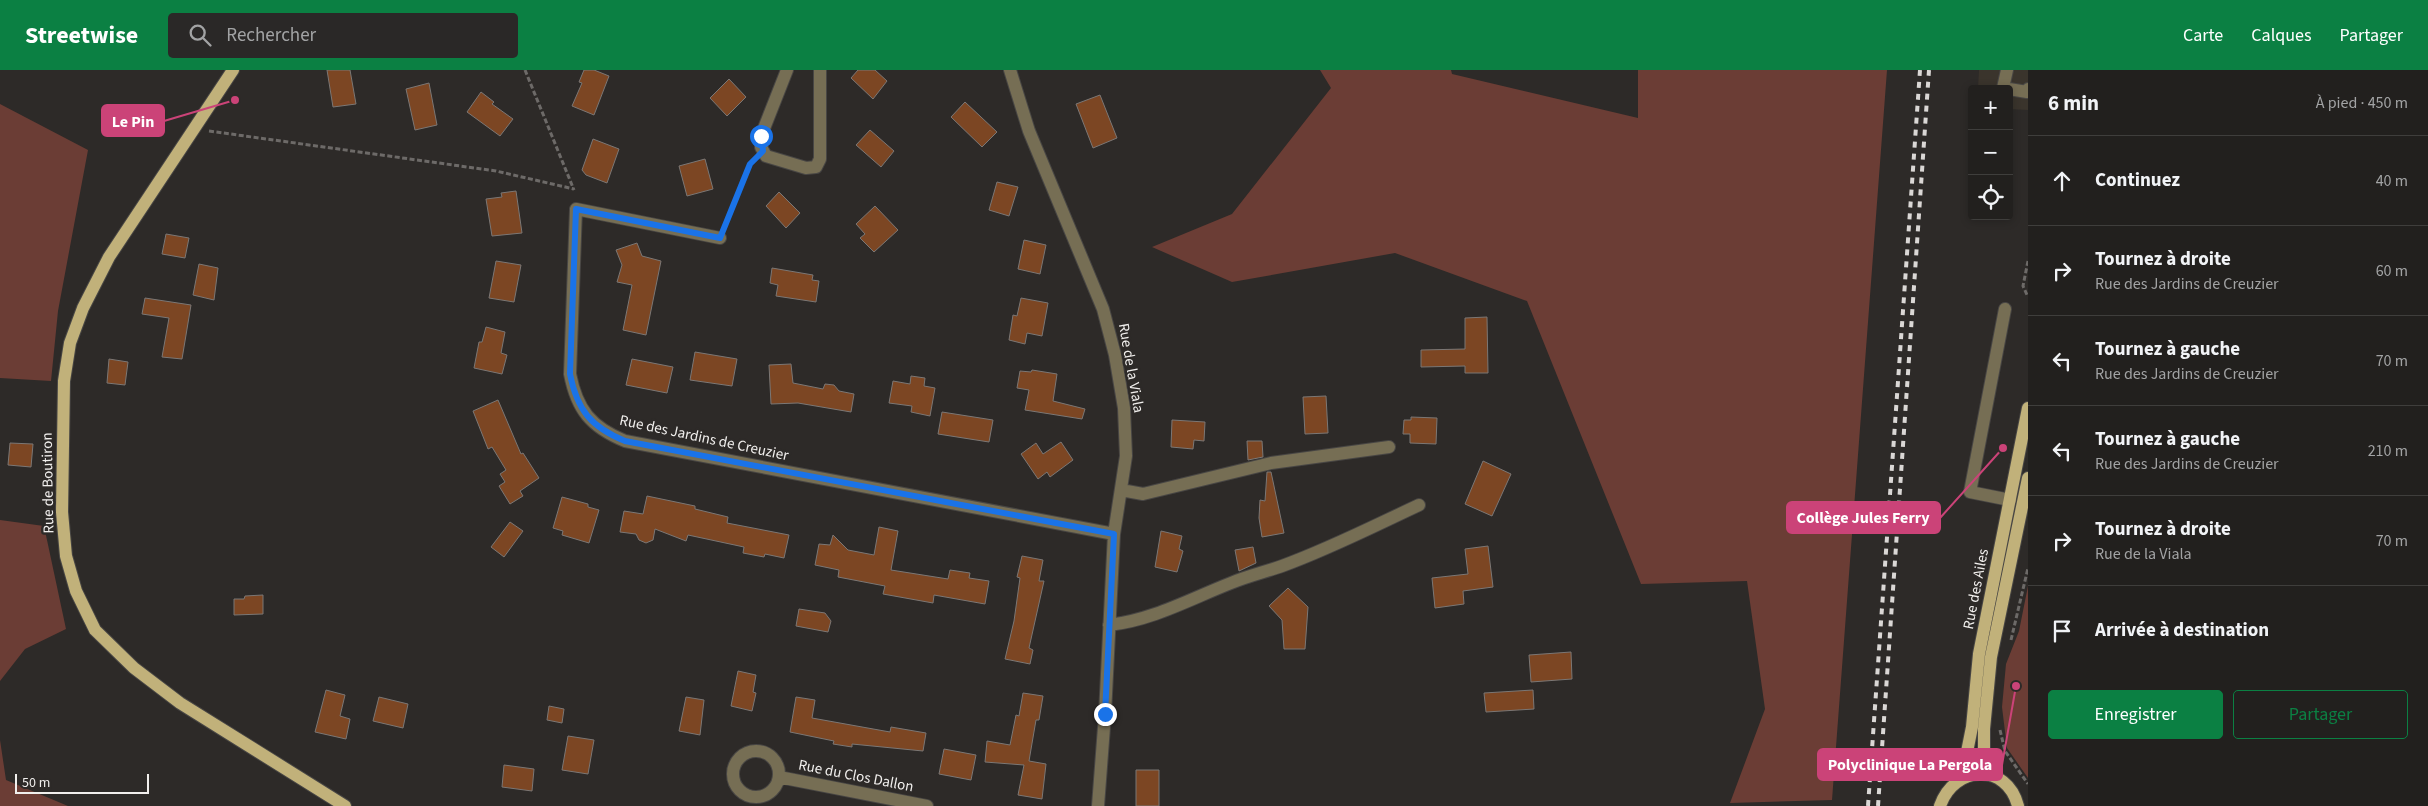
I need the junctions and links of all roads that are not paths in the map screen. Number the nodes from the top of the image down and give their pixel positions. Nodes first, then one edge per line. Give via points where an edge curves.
1 (233, 70) edge
2 (787, 70) edge
3 (820, 70) edge
4 (2006, 70) edge
5 (1007, 71) edge
6 (2004, 85) edge
7 (2028, 89) edge
8 (2013, 90) edge
9 (720, 238) road end
10 (2005, 309) dead end
11 (2028, 408) edge
12 (1389, 447) dead end
13 (2028, 478) edge
14 (1120, 490) junction
15 (2027, 493) edge
16 (2010, 500) junction
17 (1419, 505) dead end
18 (2023, 529) edge
19 (1114, 534) junction
20 (1108, 625) junction
21 (1984, 774) junction
22 (779, 777) dead end
23 (1962, 777) junction
24 (2019, 804) edge
25 (345, 806) edge
26 (927, 806) edge
27 (1098, 806) edge
28 (1940, 806) edge

1 - 25 main road, Rue de Boutiron via 109,257 83,308 70,343 64,381 62,512 66,556 76,592 95,630 134,668 180,703
2 - 3 street via 761,136 763,151 766,156 806,168 816,167 820,159
4 - 6 street
5 - 14 street, Rue de la Viala via 1103,309 1124,408 1126,456
7 - 8 street via 2027,92
9 - 19 street, Rue des Jardins de Creuzier via 576,209 570,374 574,396 586,415 604,432 625,441
10 - 16 street via 1970,492
11 - 16 main road, Rue des Ailes
12 - 14 street via 1271,463 1143,494
13 - 15 main road, Rue des Ailes
14 - 19 street, Rue de la Viala
15 - 18 main road, Rue des Ailes
16 - 23 main road, Rue des Ailes via 1980,654 1972,727
17 - 20 street via 1344,540 1232,582 1170,610
18 - 21 main road, Rue des Ailes via 1991,656 1984,729
19 - 20 street, Rue de la Viala
20 - 27 street, Rue de la Viala
21 - 23 main road
21 - 24 main road via 2004,782
22 - 26 street, Rue du Clos Dallon
23 - 28 main road via 1944,795

